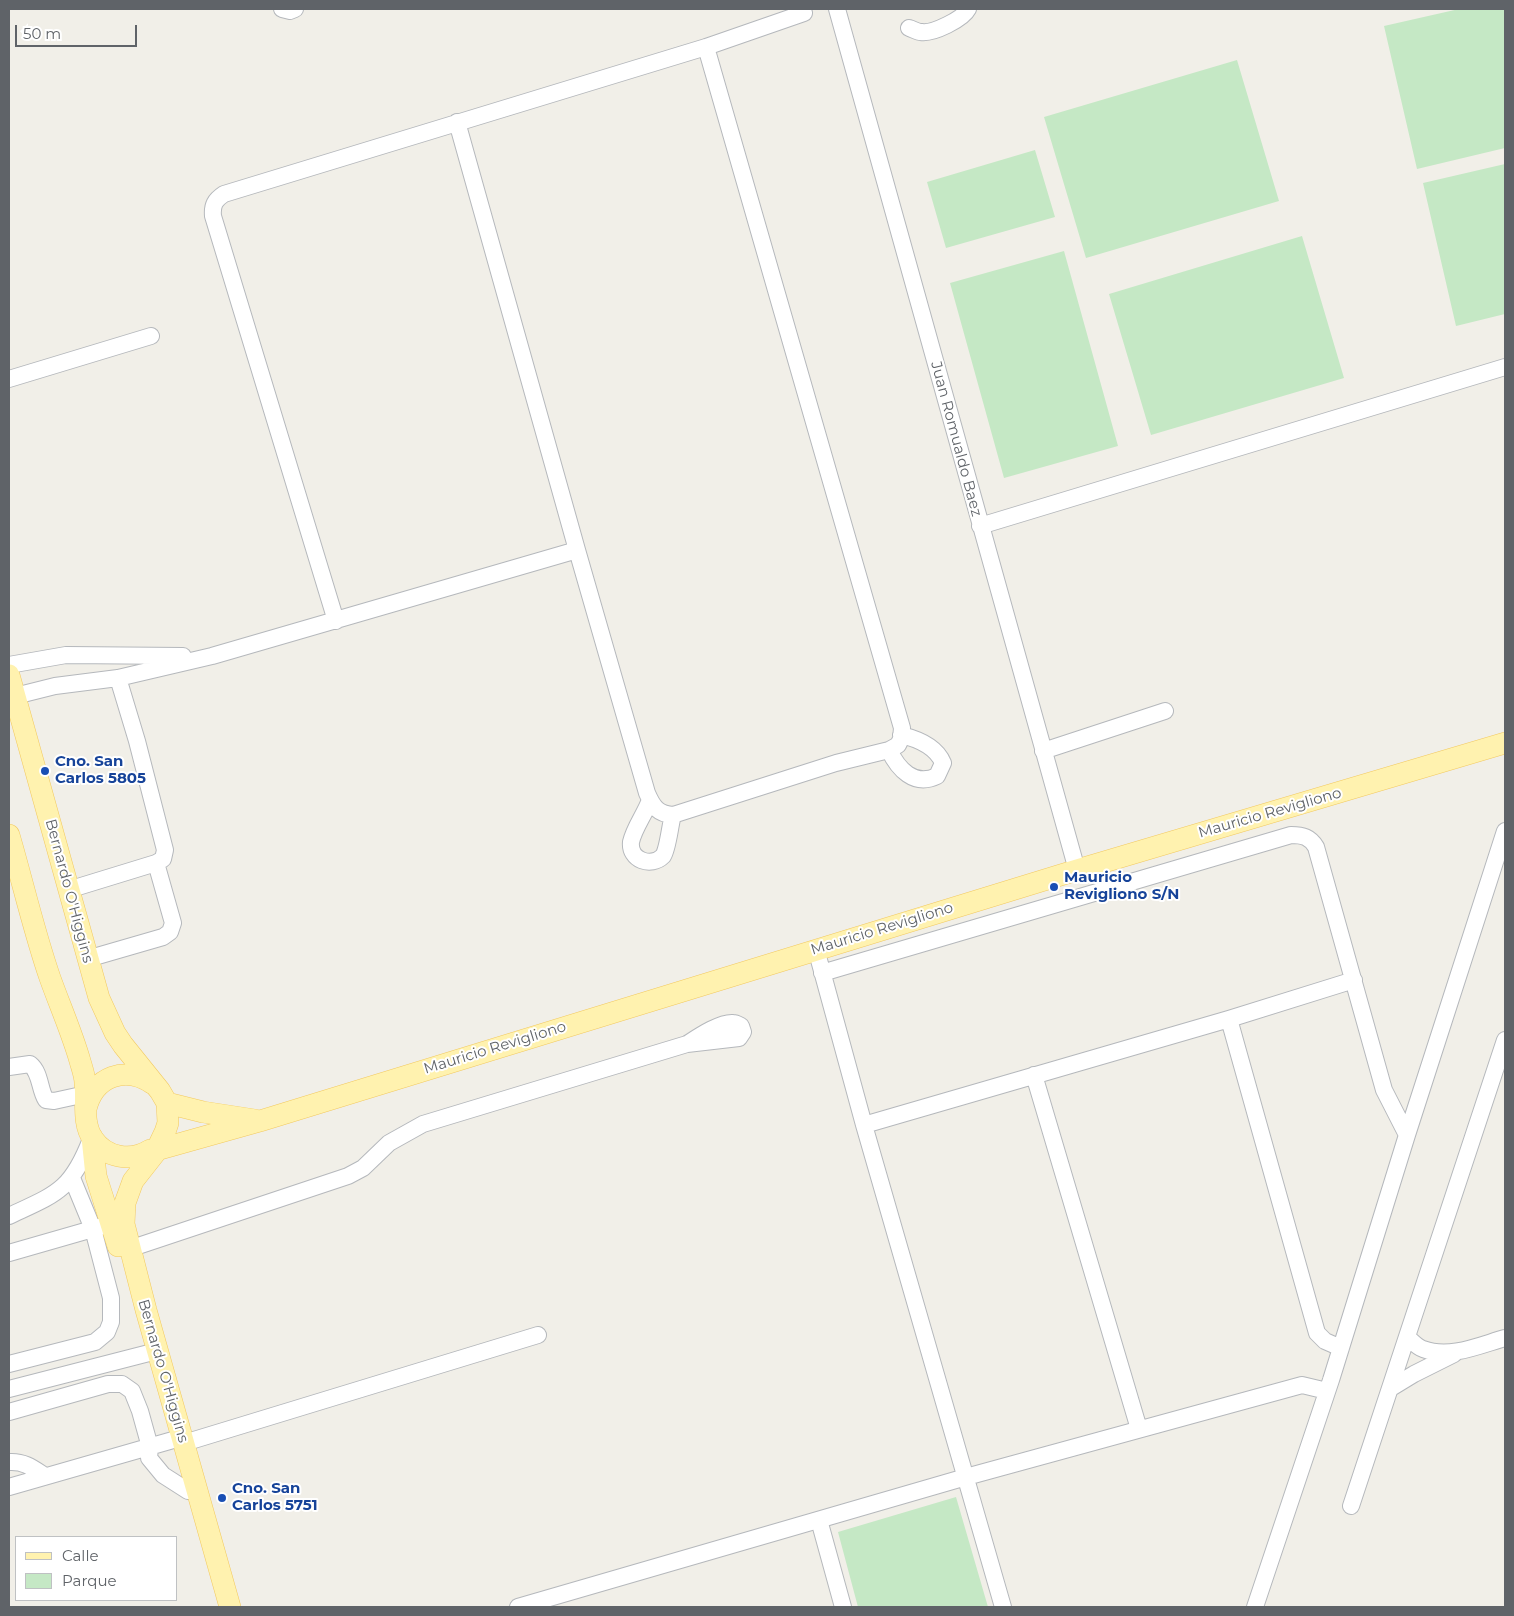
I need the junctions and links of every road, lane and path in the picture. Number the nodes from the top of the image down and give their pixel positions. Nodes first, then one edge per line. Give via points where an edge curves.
1 (282, 9) edge
2 (295, 9) edge
3 (837, 9) edge
4 (968, 9) edge
5 (804, 13) dead end
6 (909, 28) dead end
7 (706, 47) junction
8 (457, 122) junction
9 (151, 336) dead end
10 (1505, 367) edge
11 (9, 379) edge
12 (980, 526) junction
13 (576, 550) junction
14 (336, 621) junction
15 (212, 656) junction
16 (9, 664) edge
17 (9, 675) edge
18 (118, 678) junction
19 (15, 696) junction
20 (1165, 711) dead end
21 (902, 735) junction
22 (1505, 743) edge
23 (889, 750) junction
24 (1043, 751) junction
25 (650, 800) junction
26 (673, 815) junction
27 (1505, 831) edge
28 (10, 848) edge
29 (156, 863) junction
30 (1077, 870) junction
31 (68, 890) junction
32 (816, 949) junction
33 (87, 959) junction
34 (822, 973) junction
35 (1354, 980) junction
36 (1229, 1019) junction
37 (1505, 1040) edge
38 (687, 1044) dead end
39 (9, 1068) edge
40 (1034, 1075) junction
41 (164, 1097) junction
42 (86, 1102) junction
43 (260, 1121) junction
44 (864, 1125) junction
45 (1407, 1135) junction
46 (92, 1137) junction
47 (152, 1149) junction
48 (72, 1178) junction
49 (9, 1216) edge
50 (102, 1226) junction
51 (130, 1249) junction
52 (9, 1253) edge
53 (538, 1335) dead end
54 (1407, 1337) junction
55 (1505, 1338) edge
56 (1341, 1348) junction
57 (1461, 1351) junction
58 (150, 1353) junction
59 (9, 1364) edge
60 (1390, 1388) junction
61 (9, 1389) edge
62 (1327, 1391) junction
63 (9, 1412) edge
64 (1138, 1429) junction
65 (179, 1442) junction
66 (150, 1447) junction
67 (9, 1462) edge
68 (45, 1476) junction
69 (966, 1477) junction
70 (9, 1486) edge
71 (188, 1491) junction
72 (1351, 1506) dead end
73 (819, 1520) junction
74 (220, 1607) edge
75 (230, 1607) edge
76 (518, 1607) edge
77 (843, 1607) edge
78 (1003, 1607) edge
79 (1255, 1607) edge

1 - 2 street
3 - 12 street, Juan Romualdo Baez
4 - 6 street via 958,19 932,31 922,33
5 - 7 street
7 - 8 street
7 - 21 street
8 - 13 street
8 - 14 street via 224,194 212,207
9 - 11 street
10 - 12 street
12 - 24 street, Juan Romualdo Baez
13 - 14 street
13 - 25 street
14 - 15 street
15 - 16 street via 66,655
15 - 18 street
17 - 19 main road, Bernardo O'Higgins
18 - 19 street via 55,686
18 - 29 street via 166,850 163,859
19 - 31 main road, Bernardo O'Higgins
20 - 24 street
21 - 23 street via 898,744
21 - 23 street via 926,744 940,756 943,763 937,776 922,780 912,777 895,762
22 - 30 main road, Mauricio Revigliono
23 - 26 street via 836,763
24 - 30 street, Juan Romualdo Baez
25 - 26 street via 658,812
25 - 26 street via 631,844 634,857 648,862 664,854
27 - 45 street
28 - 42 main road, Bernardo O'Higgins via 50,978 81,1062
29 - 31 street
29 - 33 street via 173,923 170,932 163,937
30 - 32 main road, Mauricio Revigliono
31 - 33 main road, Bernardo O'Higgins
32 - 34 street
32 - 43 main road, Mauricio Revigliono
33 - 41 main road, Bernardo O'Higgins via 99,998 115,1033
34 - 35 street via 1291,835 1302,835 1312,840 1316,847
34 - 44 street
35 - 36 street
35 - 45 street via 1384,1090
36 - 40 street
36 - 56 street via 1317,1333 1325,1341
37 - 54 street
38 - 51 street via 423,1124 390,1143 363,1168 348,1176
39 - 42 street via 30,1064 36,1069 46,1100
40 - 44 street
40 - 64 street
41 - 42 main road via 146,1078 117,1076 108,1079
41 - 43 main road, Mauricio Revigliono via 203,1112
41 - 47 main road, Bernardo O'Higgins via 168,1123
42 - 46 main road, Bernardo O'Higgins via 88,1129
43 - 47 main road, Mauricio Revigliono
44 - 69 street
45 - 56 street
46 - 47 main road via 112,1154 130,1157
46 - 48 street
46 - 50 main road, Bernardo O'Higgins
47 - 51 main road, Bernardo O'Higgins via 133,1181 125,1203 124,1224
48 - 49 street via 53,1195
48 - 50 street
50 - 52 street
50 - 58 main road, Bernardo O'Higgins
50 - 59 street via 111,1298 111,1322 107,1332 95,1342
51 - 65 main road, Bernardo O'Higgins
53 - 65 street
54 - 57 street via 1422,1349 1439,1353
54 - 60 street
55 - 57 street
56 - 62 street
57 - 60 street
58 - 61 street
58 - 65 main road, Bernardo O'Higgins
60 - 72 street
62 - 64 street via 1302,1385
62 - 79 street
63 - 66 street via 108,1384 122,1384 132,1390
64 - 69 street
65 - 66 street
65 - 71 main road, Bernardo O'Higgins
65 - 75 main road, Bernardo O'Higgins
66 - 68 street
66 - 71 street via 149,1458 155,1467
67 - 68 street via 27,1465
68 - 70 street
69 - 73 street
69 - 78 street
71 - 74 main road, Bernardo O'Higgins
73 - 76 street
73 - 77 street

